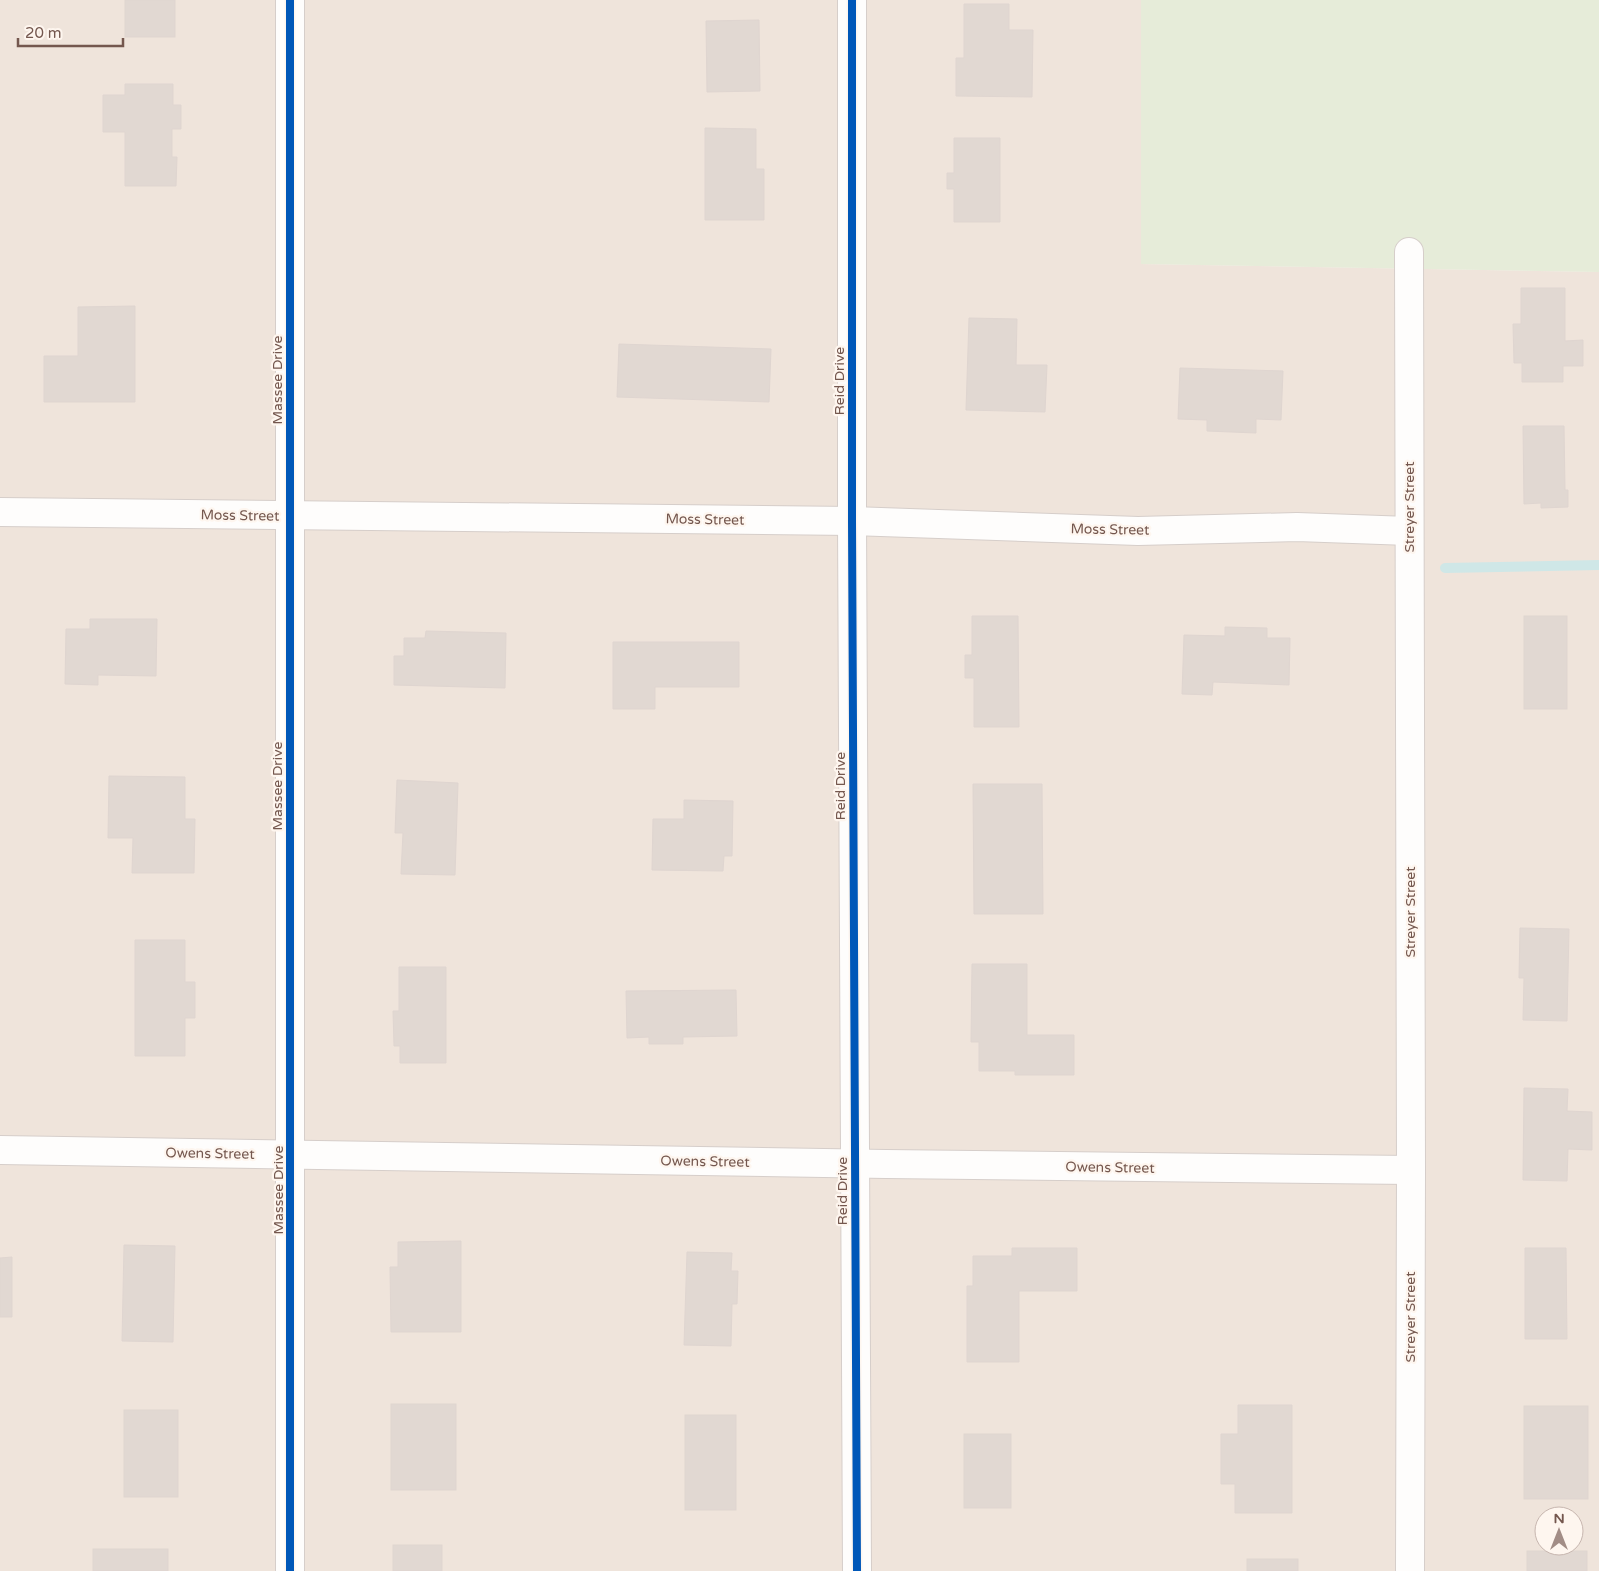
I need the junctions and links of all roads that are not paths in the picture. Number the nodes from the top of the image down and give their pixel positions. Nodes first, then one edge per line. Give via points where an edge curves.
1 (290, 0) edge
2 (852, 0) edge
3 (1409, 252) dead end
4 (0, 512) edge
5 (290, 516) junction
6 (852, 521) junction
7 (1409, 530) junction
8 (0, 1150) edge
9 (290, 1154) junction
10 (854, 1164) junction
11 (1411, 1170) junction
12 (290, 1571) edge
13 (857, 1571) edge
14 (1410, 1571) edge

1 - 5 street, Massee Drive
2 - 6 street, Reid Drive
3 - 7 street, Streyer Street
4 - 5 street, Moss Street
5 - 6 street, Moss Street
5 - 9 street, Massee Drive
6 - 7 street, Moss Street via 1138,530 1297,527
6 - 10 street, Reid Drive
7 - 11 street, Streyer Street
8 - 9 street, Owens Street
9 - 10 street, Owens Street
9 - 12 street, Massee Drive
10 - 11 street, Owens Street
10 - 13 street, Reid Drive
11 - 14 street, Streyer Street

